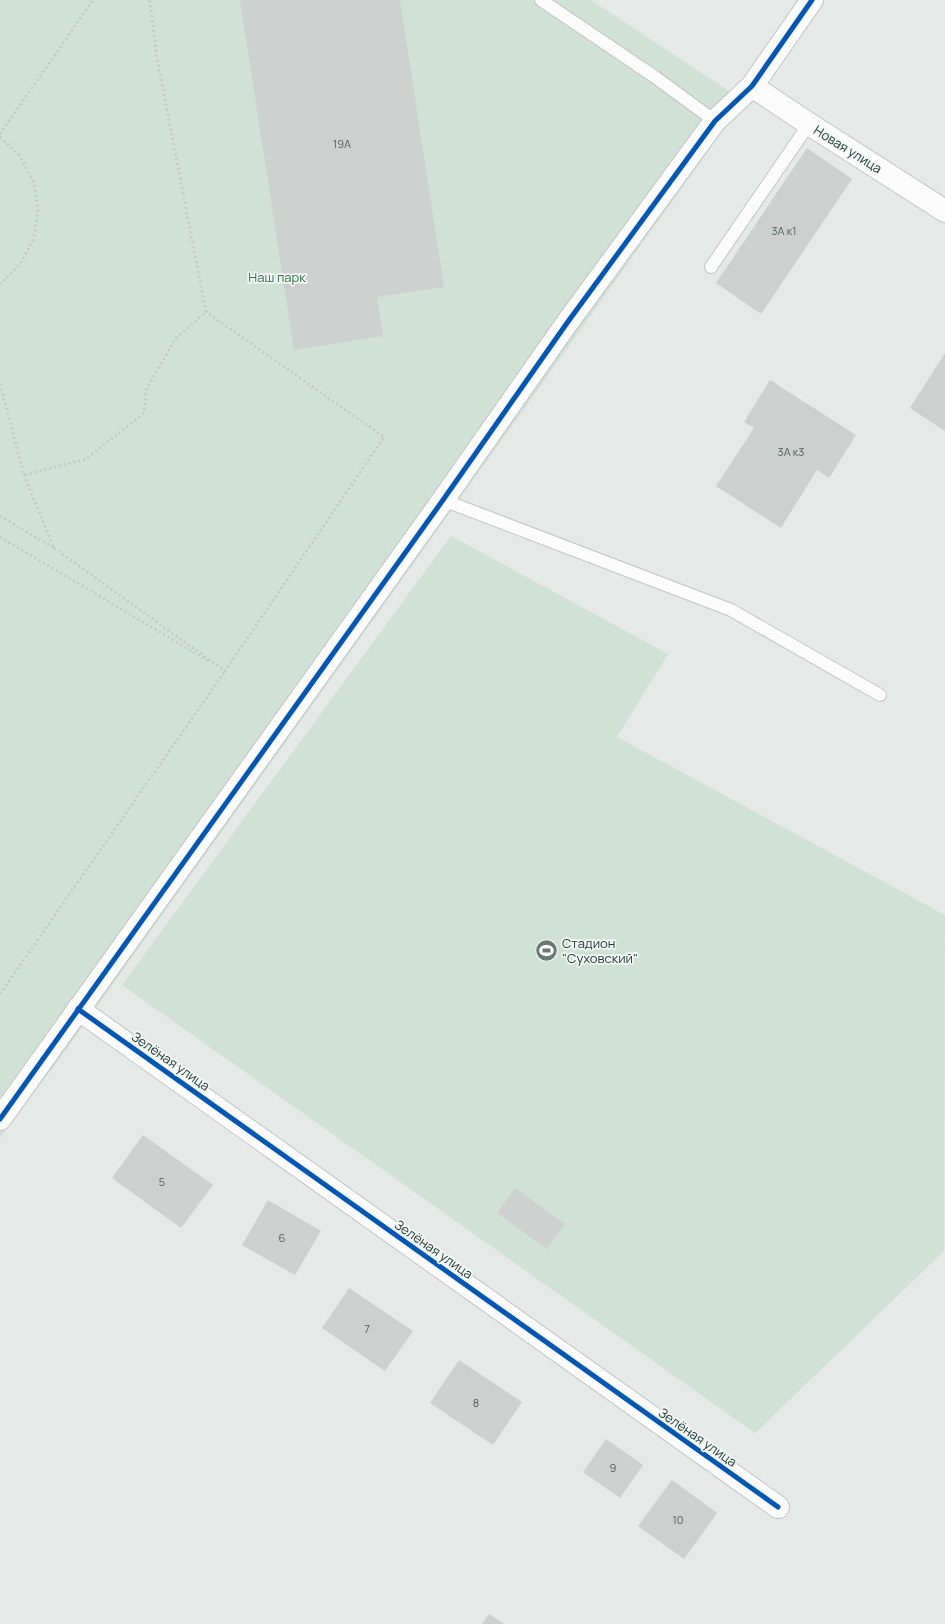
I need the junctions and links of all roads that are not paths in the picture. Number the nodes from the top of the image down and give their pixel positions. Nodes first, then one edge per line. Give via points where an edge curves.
1 (541, 0) edge
2 (812, 0) edge
3 (752, 86) junction
4 (715, 121) junction
5 (808, 124) junction
6 (945, 211) edge
7 (711, 267) dead end
8 (443, 500) junction
9 (880, 695) dead end
10 (78, 1009) junction
11 (0, 1119) edge
12 (778, 1507) dead end

1 - 4 lane
2 - 3 street
3 - 4 street
3 - 5 street, Новая улица
4 - 8 street via 567,323
5 - 6 street, Новая улица
5 - 7 lane
8 - 9 lane via 731,610
8 - 10 street
10 - 11 street
10 - 12 street, Зелёная улица

